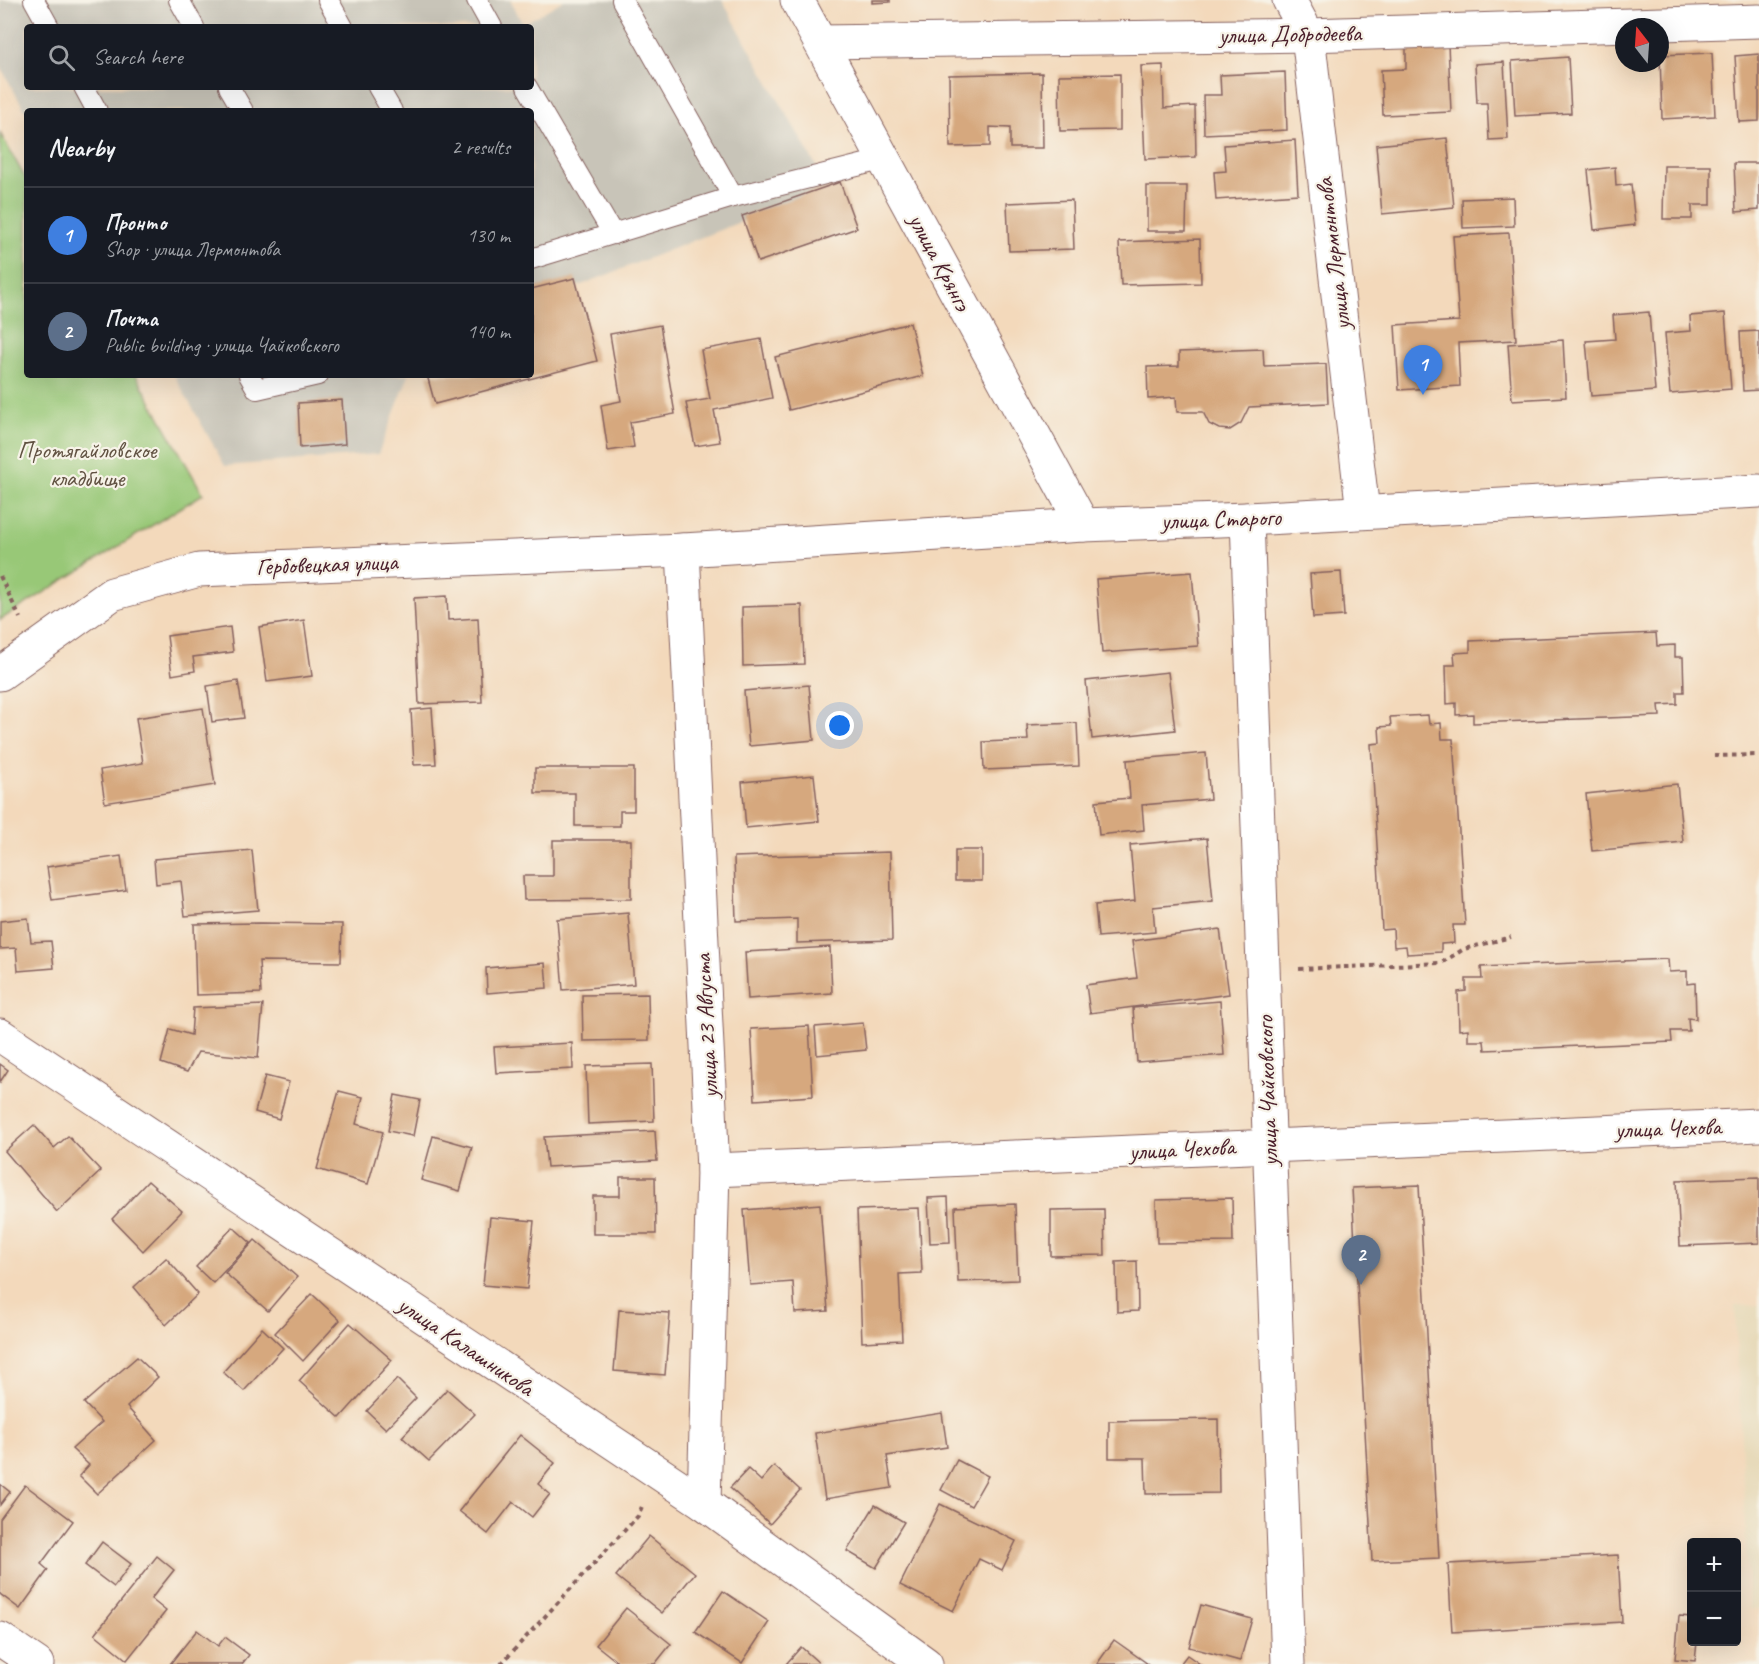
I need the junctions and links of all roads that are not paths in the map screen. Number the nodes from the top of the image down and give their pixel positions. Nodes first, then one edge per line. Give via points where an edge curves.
1 (34, 0) edge
2 (179, 0) edge
3 (328, 0) edge
4 (477, 0) edge
5 (622, 0) edge
6 (797, 0) edge
7 (1289, 0) edge
8 (1759, 21) edge
9 (47, 24) edge
10 (192, 24) edge
11 (342, 24) edge
12 (490, 24) edge
13 (1308, 35) junction
14 (821, 42) junction
15 (86, 90) edge
16 (231, 90) edge
17 (380, 90) edge
18 (529, 90) edge
19 (95, 108) edge
20 (241, 108) edge
21 (390, 108) edge
22 (885, 159) junction
23 (733, 197) junction
24 (613, 234) junction
25 (534, 258) edge
26 (251, 378) edge
27 (305, 378) edge
28 (1759, 491) edge
29 (1363, 512) junction
30 (1247, 519) junction
31 (1083, 525) junction
32 (683, 549) junction
33 (0, 674) edge
34 (0, 1035) edge
35 (1759, 1125) edge
36 (1269, 1146) junction
37 (713, 1170) junction
38 (704, 1503) junction
39 (0, 1639) edge
40 (37, 1664) edge
41 (926, 1664) edge
42 (1287, 1664) edge

1 - 9 lane
2 - 10 lane
3 - 11 lane
4 - 12 lane
5 - 23 lane
6 - 14 street, улица Крянгэ
7 - 13 street, улица Лермонтова
8 - 13 street, улица Добродеева
13 - 14 street, улица Добродеева
13 - 29 street, улица Лермонтова
14 - 22 street, улица Крянгэ
15 - 19 lane
16 - 20 lane
17 - 21 lane
18 - 24 lane
22 - 23 lane
22 - 31 street, улица Крянгэ
23 - 24 lane
24 - 25 lane
26 - 27 lane via 257,389
28 - 29 street, улица Старого
29 - 30 street, улица Старого
30 - 31 street, улица Старого
30 - 36 street, улица Чайковского
31 - 32 street, улица Старого
32 - 33 street, Гербовецкая улица via 199,570 112,594
32 - 37 street, улица 23 Августа
34 - 38 street, улица Калашникова
35 - 36 street, улица Чехова
36 - 37 street, улица Чехова
36 - 42 street, улица Чайковского
37 - 38 street, улица 23 Августа
38 - 41 street, улица Калашникова
39 - 40 street

